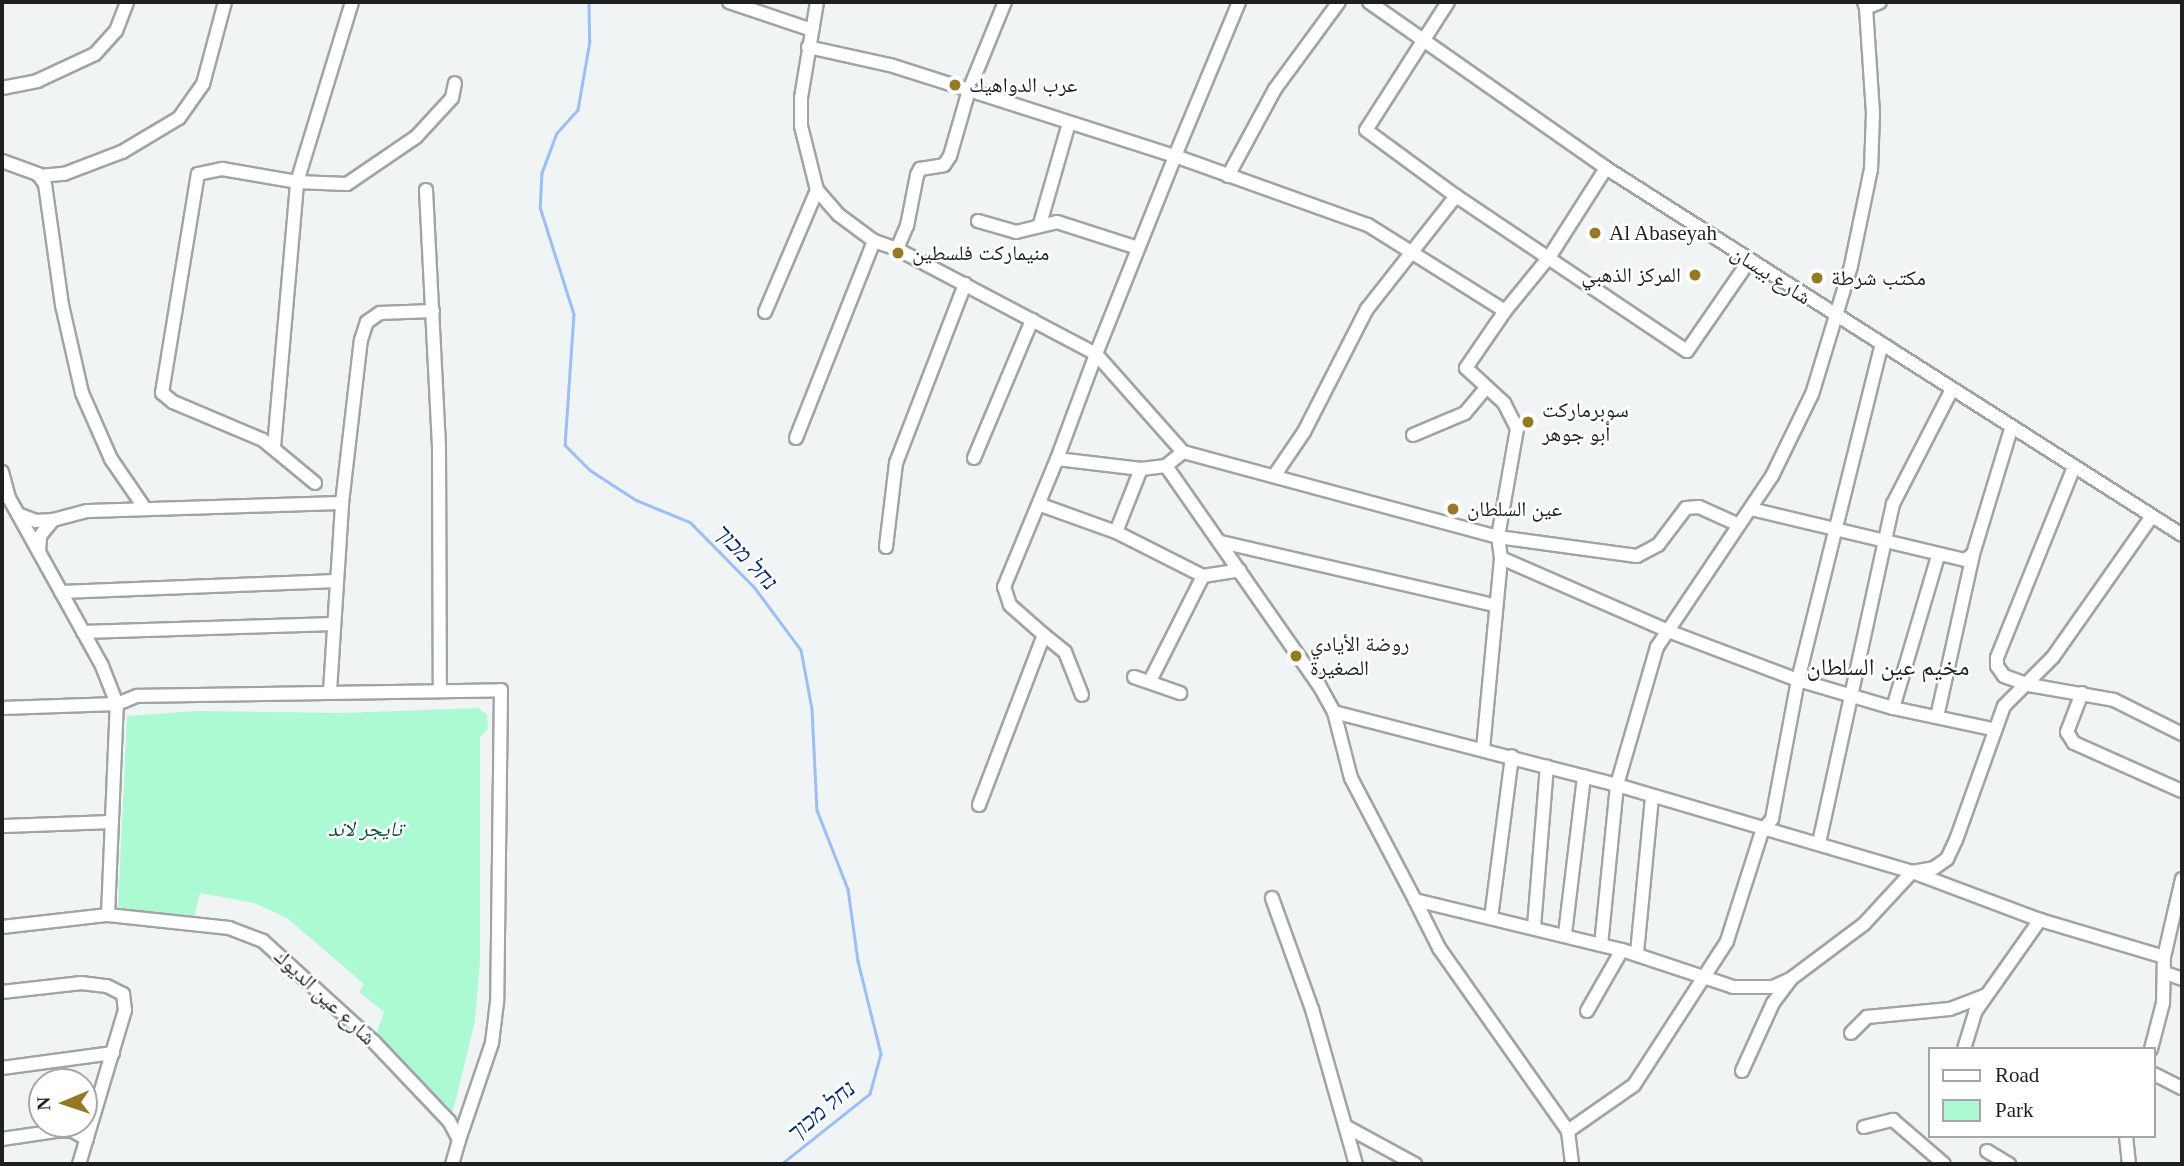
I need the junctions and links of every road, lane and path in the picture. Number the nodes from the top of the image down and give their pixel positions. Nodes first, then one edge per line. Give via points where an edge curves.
1 (127, 2) edge
2 (226, 2) edge
3 (352, 2) edge
4 (729, 2) edge
5 (817, 2) edge
6 (1005, 2) edge
7 (1239, 2) edge
8 (1339, 2) edge
9 (1369, 2) edge
10 (1448, 2) edge
11 (1880, 2) edge
12 (1865, 5) edge
13 (812, 30) junction
14 (1419, 41) junction
15 (808, 47) junction
16 (455, 83) dead end
17 (2, 88) edge
18 (969, 90) junction
19 (1069, 123) junction
20 (1175, 156) junction
21 (2, 161) edge
22 (1606, 168) junction
23 (40, 176) junction
24 (1227, 176) junction
25 (297, 182) junction
26 (426, 190) dead end
27 (817, 190) junction
28 (1456, 197) junction
29 (978, 221) dead end
30 (1040, 224) junction
31 (874, 242) junction
32 (1138, 248) junction
33 (897, 249) junction
34 (1414, 252) junction
35 (1550, 256) junction
36 (1749, 261) junction
37 (965, 284) junction
38 (1505, 310) junction
39 (433, 311) junction
40 (765, 312) dead end
41 (1834, 316) junction
42 (1032, 320) junction
43 (1881, 346) junction
44 (1097, 354) junction
45 (1485, 389) junction
46 (1951, 391) junction
47 (2011, 429) junction
48 (1413, 435) dead end
49 (796, 438) dead end
50 (274, 447) junction
51 (1184, 452) junction
52 (974, 458) dead end
53 (1057, 459) junction
54 (1166, 466) junction
55 (2074, 467) junction
56 (1141, 469) junction
57 (1274, 476) junction
58 (3, 477) edge
59 (315, 483) dead end
60 (342, 503) junction
61 (1041, 505) junction
62 (144, 507) junction
63 (1751, 509) junction
64 (18, 514) junction
65 (2152, 516) junction
66 (53, 520) junction
67 (1737, 524) junction
68 (1835, 527) junction
69 (1116, 532) junction
70 (2182, 535) edge
71 (1497, 537) junction
72 (1221, 542) junction
73 (1885, 543) junction
74 (886, 547) dead end
75 (39, 552) junction
76 (1973, 554) junction
77 (1938, 556) junction
78 (1500, 558) junction
79 (1240, 570) junction
80 (1203, 576) junction
81 (337, 582) junction
82 (61, 592) junction
83 (1494, 605) junction
84 (334, 624) junction
85 (1668, 631) junction
86 (83, 632) junction
87 (1044, 635) junction
88 (1134, 677) dead end
89 (1151, 679) junction
90 (1798, 680) junction
91 (2029, 685) junction
92 (440, 690) junction
93 (330, 691) junction
94 (1180, 693) dead end
95 (2082, 693) junction
96 (1852, 694) junction
97 (1082, 695) dead end
98 (117, 704) junction
99 (2, 708) edge
100 (1893, 708) junction
101 (1334, 712) junction
102 (1937, 717) junction
103 (1993, 729) junction
104 (2182, 734) edge
105 (1483, 749) junction
106 (1512, 756) junction
107 (1547, 766) junction
108 (1584, 776) junction
109 (1617, 785) junction
110 (2182, 791) edge
111 (1652, 796) junction
112 (979, 804) dead end
113 (112, 822) junction
114 (2, 826) edge
115 (1762, 831) junction
116 (1819, 843) junction
117 (1912, 872) junction
118 (2182, 879) edge
119 (1272, 898) dead end
120 (1415, 900) junction
121 (108, 915) junction
122 (1491, 918) junction
123 (2040, 920) junction
124 (2, 927) edge
125 (1534, 927) junction
126 (1565, 934) junction
127 (1601, 944) junction
128 (1622, 950) junction
129 (1637, 953) junction
130 (2164, 957) junction
131 (2165, 973) junction
132 (1703, 974) junction
133 (1792, 978) junction
134 (2182, 979) edge
135 (2, 992) edge
136 (1986, 995) junction
137 (1587, 1011) dead end
138 (1851, 1033) dead end
139 (1965, 1047) edge
140 (2152, 1047) edge
141 (113, 1053) junction
142 (2, 1068) edge
143 (1742, 1071) dead end
144 (2156, 1075) edge
145 (2182, 1088) edge
146 (1345, 1126) junction
147 (1864, 1127) dead end
148 (1568, 1131) junction
149 (2126, 1138) edge
150 (2, 1139) edge
151 (87, 1139) junction
152 (459, 1140) junction
153 (1987, 1151) dead end
154 (79, 1164) edge
155 (452, 1164) edge
156 (1356, 1164) edge
157 (1415, 1164) edge
158 (1572, 1164) edge
159 (1944, 1164) edge
160 (2009, 1164) edge
161 (2129, 1164) edge

1 - 17 street via 116,32 95,54 37,81
2 - 23 street via 206,76 179,118 122,152 64,173
3 - 25 street
4 - 13 street
5 - 13 street
6 - 18 street
7 - 20 street
8 - 24 street via 1275,89
9 - 14 street, شارع بيسان
10 - 14 street
11 - 12 street
12 - 41 street via 1873,156 1851,265
13 - 15 street
14 - 22 street, شارع بيسان
14 - 28 street via 1366,130
15 - 18 street
15 - 27 street via 802,126
16 - 25 street via 452,98 432,122 357,179 335,186
18 - 19 street
18 - 33 street via 950,156 944,165 920,169 917,175 907,226
19 - 20 street
19 - 30 street
20 - 24 street
20 - 32 street
21 - 23 street
22 - 35 street
22 - 36 street, شارع بيسان
23 - 62 street via 82,393 111,459
24 - 34 street via 1349,217
25 - 50 street
25 - 50 street via 248,172 198,174 162,385 162,393 173,402
26 - 39 street
27 - 31 street via 839,215
27 - 40 street
28 - 34 street
28 - 35 street
29 - 30 street via 1016,232
30 - 32 street via 1057,222
31 - 33 street
31 - 49 street
32 - 44 street
33 - 37 street
34 - 38 street
34 - 57 street via 1367,309 1304,432
35 - 36 street via 1689,351
35 - 38 street
36 - 41 street, شارع بيسان
37 - 42 street
37 - 74 street via 896,463
38 - 45 street via 1466,368
39 - 60 street via 380,313 367,322 356,367
39 - 92 street
41 - 43 street, شارع بيسان
41 - 63 street via 1812,394
42 - 44 street
42 - 52 street
43 - 46 street, شارع بيسان
43 - 68 street
44 - 51 street
44 - 53 street
45 - 48 street via 1465,413
45 - 71 street via 1513,414 1517,429
46 - 47 street, شارع بيسان
46 - 73 street via 1893,504
47 - 55 street, شارع بيسان
47 - 76 street
50 - 59 street
51 - 54 street
51 - 57 street
53 - 56 street
53 - 61 street
54 - 56 street
54 - 72 street
55 - 65 street, شارع بيسان
55 - 91 street via 1997,658 2004,676
56 - 69 street
57 - 71 street
58 - 64 street
60 - 62 street
60 - 81 street
61 - 69 street
61 - 87 street via 1004,587 1010,605
62 - 66 street via 87,511
63 - 67 street
63 - 68 street
64 - 66 street via 36,522
64 - 75 street
65 - 70 street, شارع بيسان
65 - 91 street
66 - 75 street via 40,536
67 - 71 street via 1699,507 1686,508 1658,545 1637,556
67 - 85 street
68 - 73 street
68 - 90 street
69 - 80 street
71 - 78 street
72 - 79 street
72 - 83 street
73 - 77 street
73 - 96 street
75 - 82 street
76 - 77 street via 1960,560
76 - 102 street
77 - 100 street
78 - 83 street
78 - 85 street
79 - 80 street
79 - 101 street
80 - 89 street
81 - 82 street
81 - 84 street
82 - 86 street
83 - 105 street
84 - 86 street
84 - 93 street
85 - 90 street
85 - 109 street via 1649,667
86 - 98 street
87 - 97 street via 1065,652
87 - 112 street
88 - 89 street
89 - 94 street
90 - 96 street
90 - 115 street via 1772,819
91 - 95 street
91 - 103 street via 2004,706
92 - 93 street
92 - 152 street via 501,690 497,1002 492,1043
93 - 98 street via 136,696
95 - 104 street via 2114,700
95 - 110 street via 2067,732 2074,743
96 - 100 street
96 - 116 street
98 - 99 street
98 - 113 street
100 - 102 street
101 - 105 street
101 - 120 street via 1351,778
102 - 103 street
103 - 117 street via 1947,859 1934,868
105 - 106 street
106 - 107 street
106 - 122 street
107 - 108 street
107 - 125 street
108 - 109 street
108 - 126 street
109 - 111 street
109 - 127 street
111 - 115 street
111 - 129 street
113 - 114 street
113 - 121 street
115 - 116 street
115 - 132 street via 1727,941
116 - 117 street
117 - 123 street
117 - 133 street via 1864,924
118 - 130 street
119 - 146 street via 1312,1009
120 - 122 street
120 - 148 street via 1439,948
121 - 124 street, شارع عين الديوك
121 - 152 street, شارع عين الديوك via 229,928 263,941 403,1070 449,1121
122 - 125 street
123 - 130 street
123 - 136 street
125 - 126 street
126 - 127 street
127 - 128 street
128 - 129 street
128 - 137 street
129 - 132 street
130 - 131 street
131 - 134 street
131 - 140 street
132 - 133 street via 1733,987 1773,987
132 - 148 street via 1634,1085
133 - 143 street via 1773,1003
135 - 141 street via 81,983 117,989 123,994 125,1010
136 - 138 street via 1950,1009 1867,1017
136 - 139 street
141 - 142 street
141 - 151 street
144 - 145 street
146 - 156 street
146 - 157 street
147 - 159 street via 1893,1120
148 - 158 street
149 - 161 street
150 - 151 street via 57,1131 73,1131
151 - 154 street
152 - 155 street
153 - 160 street

